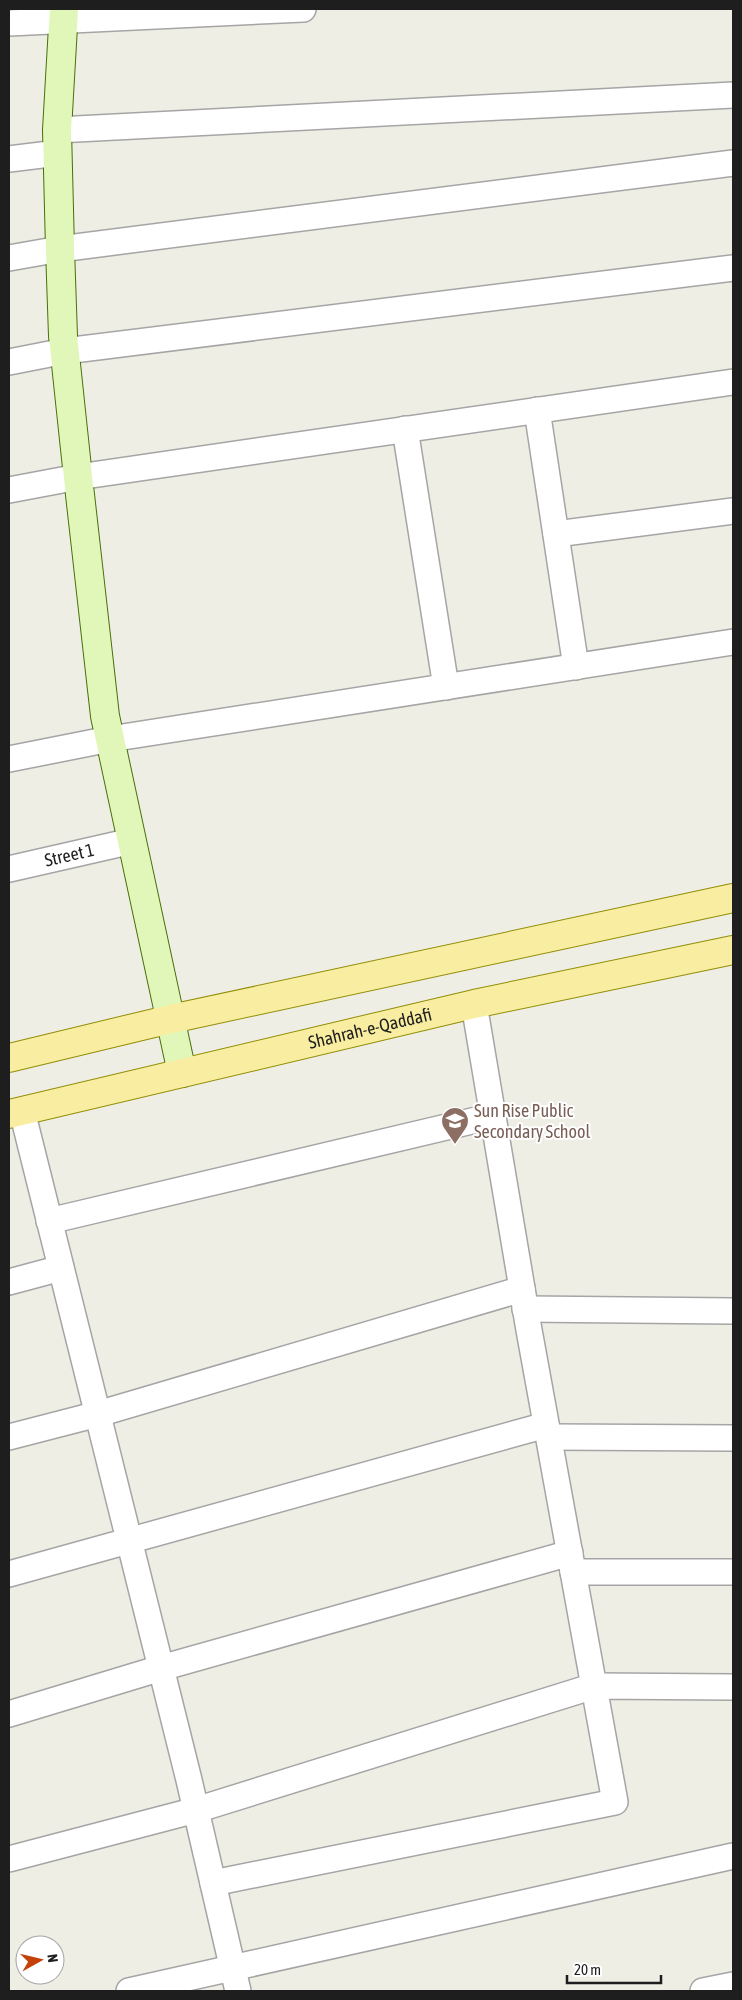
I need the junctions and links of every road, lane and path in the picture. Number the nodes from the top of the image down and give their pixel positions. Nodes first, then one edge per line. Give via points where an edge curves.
1 (303, 9) edge
2 (64, 14) edge
3 (9, 23) edge
4 (733, 95) edge
5 (57, 142) junction
6 (9, 159) edge
7 (733, 163) edge
8 (60, 249) junction
9 (9, 258) edge
10 (733, 268) edge
11 (65, 351) junction
12 (9, 362) edge
13 (733, 382) edge
14 (537, 410) junction
15 (405, 429) junction
16 (78, 477) junction
17 (9, 490) edge
18 (733, 510) edge
19 (556, 534) junction
20 (733, 642) edge
21 (576, 667) junction
22 (446, 687) junction
23 (110, 739) junction
24 (9, 759) edge
25 (132, 841) junction
26 (9, 869) edge
27 (733, 898) edge
28 (733, 950) edge
29 (474, 1004) junction
30 (171, 1019) junction
31 (9, 1058) edge
32 (182, 1073) junction
33 (15, 1113) edge
34 (493, 1116) junction
35 (49, 1221) junction
36 (61, 1268) junction
37 (9, 1282) edge
38 (524, 1299) junction
39 (733, 1311) edge
40 (98, 1414) junction
41 (547, 1431) junction
42 (9, 1437) edge
43 (733, 1438) edge
44 (129, 1541) junction
45 (571, 1562) junction
46 (733, 1572) edge
47 (9, 1574) edge
48 (161, 1668) junction
49 (594, 1686) junction
50 (733, 1687) edge
51 (9, 1714) edge
52 (196, 1810) junction
53 (733, 1856) edge
54 (9, 1860) edge
55 (213, 1883) junction
56 (232, 1966) junction
57 (733, 1985) edge
58 (129, 1991) edge
59 (238, 1991) edge
60 (703, 1991) edge

1 - 2 street
2 - 3 street
2 - 5 street
4 - 5 street
5 - 6 street
5 - 8 street
7 - 8 street
8 - 9 street
8 - 11 street
10 - 11 street
11 - 12 street
11 - 16 street
13 - 14 street
14 - 15 street
14 - 19 street
15 - 16 street
15 - 22 street
16 - 17 street
16 - 23 street
18 - 19 street
19 - 21 street
20 - 21 street
21 - 22 street
22 - 23 street
23 - 24 street
23 - 25 street
25 - 26 street, Street 1
25 - 30 street
27 - 30 main road
28 - 29 main road, Shahrah-e-Qaddafi
29 - 32 main road, Shahrah-e-Qaddafi
29 - 34 street
30 - 31 main road
30 - 32 street
32 - 33 main road, Shahrah-e-Qaddafi
33 - 35 street
34 - 35 street
34 - 38 street
35 - 36 street
36 - 37 street
36 - 40 street
38 - 39 street
38 - 40 street
38 - 41 street
40 - 42 street
40 - 44 street
41 - 43 street
41 - 44 street
41 - 45 street
44 - 47 street
44 - 48 street
45 - 46 street
45 - 48 street
45 - 49 street
48 - 51 street
48 - 52 street
49 - 50 street
49 - 52 street
49 - 55 street via 615,1802
52 - 54 street
52 - 55 street
53 - 56 street
55 - 56 street
56 - 58 street
56 - 59 street
57 - 60 street

